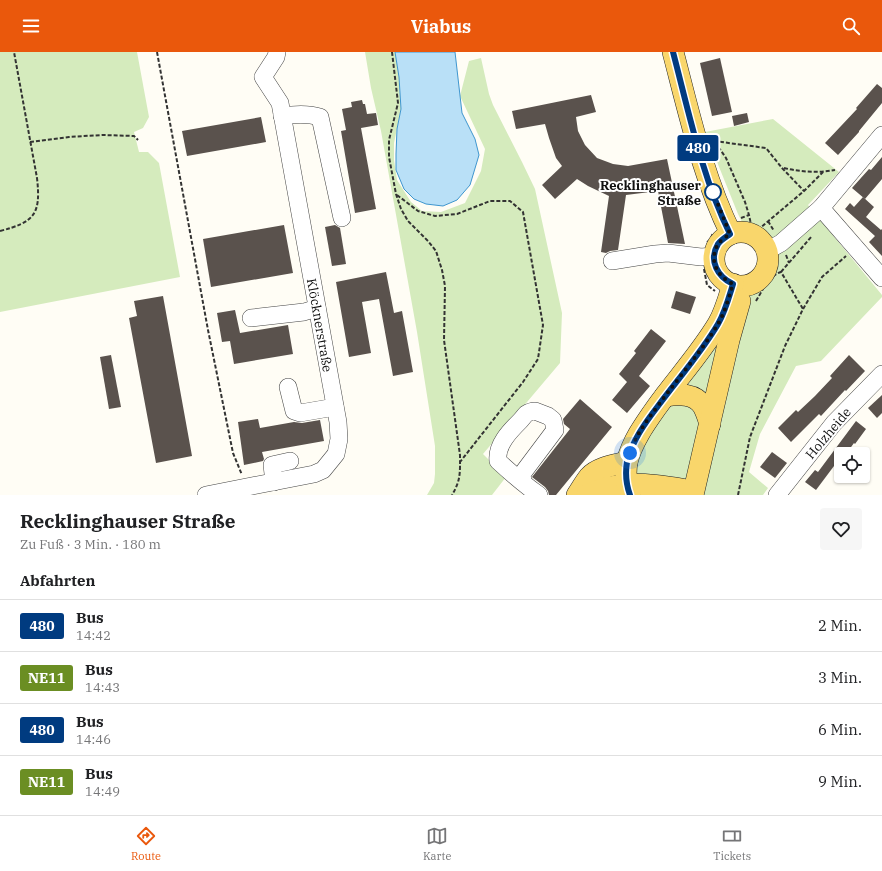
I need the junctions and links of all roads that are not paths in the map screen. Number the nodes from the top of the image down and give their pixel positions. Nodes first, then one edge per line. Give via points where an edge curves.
1 (277, 52) edge
2 (673, 52) edge
3 (282, 116) junction
4 (882, 135) edge
5 (821, 208) junction
6 (342, 218) dead end
7 (730, 234) junction
8 (767, 251) junction
9 (715, 256) junction
10 (612, 261) dead end
11 (881, 273) edge
12 (738, 285) junction
13 (317, 308) junction
14 (251, 318) dead end
15 (882, 374) edge
16 (288, 387) dead end
17 (665, 396) junction
18 (335, 407) junction
19 (710, 424) junction
20 (290, 461) dead end
21 (627, 462) junction
22 (270, 487) edge
23 (628, 490) edge
24 (225, 493) edge
25 (693, 493) edge
26 (206, 495) edge
27 (576, 495) edge
28 (587, 495) edge
29 (777, 495) edge

1 - 3 street, Klöcknerstraße via 263,77 280,103
2 - 7 main road via 705,142 714,195
3 - 6 street via 310,114 320,117
3 - 13 street, Klöcknerstraße
4 - 5 street
5 - 8 street via 781,243
5 - 11 street
7 - 8 main road via 753,234 759,238
7 - 9 main road via 718,244
8 - 12 main road via 767,266 759,278 752,283
9 - 10 street via 668,253
9 - 12 main road via 716,268 720,275 726,281
12 - 17 main road via 729,297 719,323 704,346
12 - 19 main road via 729,340
13 - 14 street via 304,312
13 - 18 street, Klöcknerstraße
15 - 29 street, Holzheide via 834,423
16 - 18 street via 294,411 297,413
17 - 19 main road via 676,394 697,400 703,406
17 - 21 main road via 642,427
18 - 22 street, Klöcknerstraße via 339,439 336,454 329,465 314,474
19 - 25 main road
20 - 22 street via 272,465
21 - 23 main road
21 - 27 main road via 599,470 590,476
22 - 24 street, Klöcknerstraße via 246,487
23 - 25 main road via 644,484
23 - 28 main road via 597,490
24 - 26 street, Klöcknerstraße

